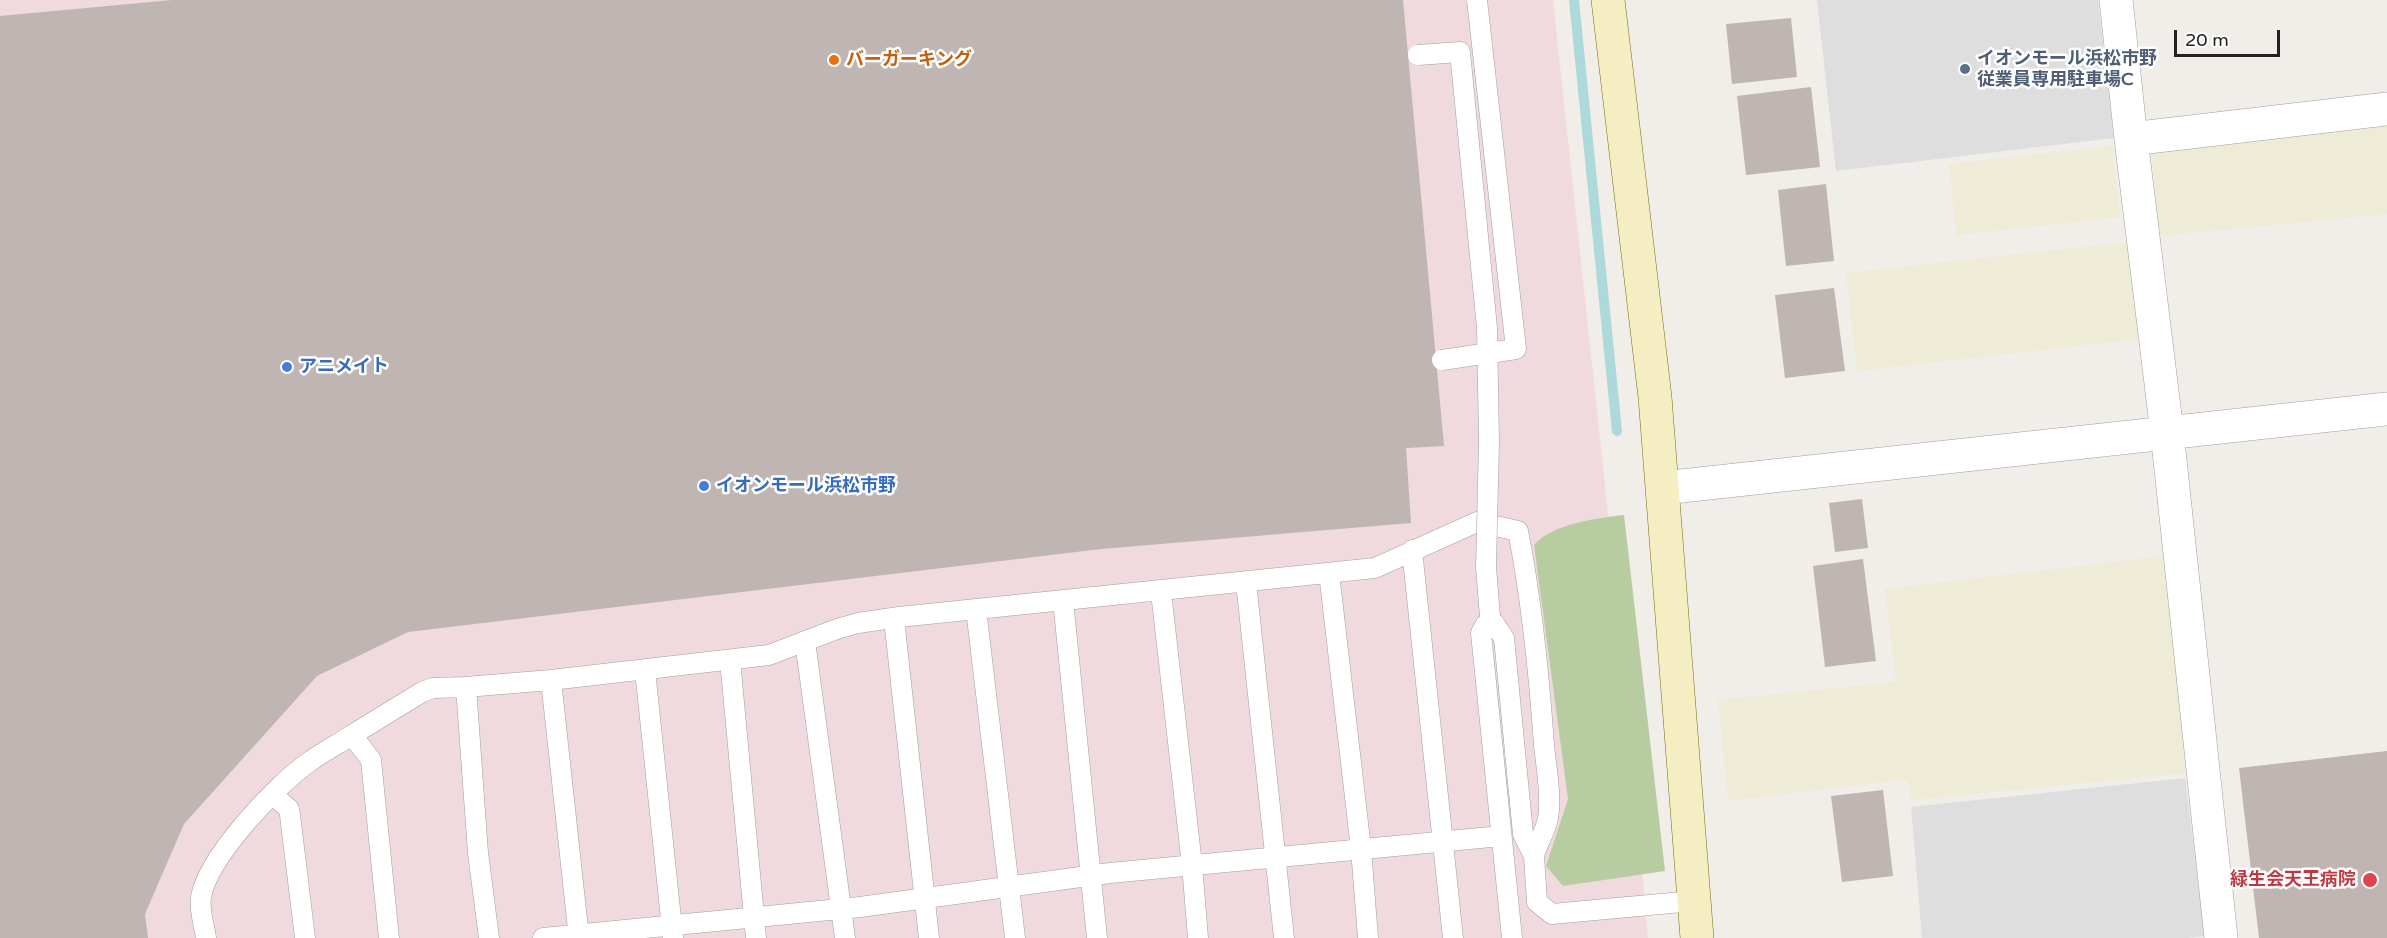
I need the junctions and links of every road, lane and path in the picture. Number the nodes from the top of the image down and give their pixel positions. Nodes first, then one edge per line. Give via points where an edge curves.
1 (1477, 0) edge
2 (1608, 0) edge
3 (2116, 0) edge
4 (1418, 55) dead end
5 (2387, 109) edge
6 (2131, 139) junction
7 (1442, 360) dead end
8 (2387, 409) edge
9 (2167, 432) junction
10 (1663, 488) junction
11 (1412, 550) junction
12 (1329, 573) junction
13 (1246, 582) junction
14 (1161, 591) junction
15 (1063, 600) junction
16 (976, 609) junction
17 (1490, 617) junction
18 (894, 618) junction
19 (805, 641) junction
20 (730, 660) junction
21 (645, 670) junction
22 (551, 680) junction
23 (466, 687) junction
24 (352, 735) junction
25 (273, 795) junction
26 (1501, 836) junction
27 (1443, 842) junction
28 (1361, 849) junction
29 (1534, 856) junction
30 (1275, 857) junction
31 (1192, 865) junction
32 (1090, 876) junction
33 (1009, 887) junction
34 (925, 898) junction
35 (1693, 901) junction
36 (842, 908) junction
37 (754, 917) junction
38 (673, 932) edge
39 (578, 936) edge
40 (206, 938) edge
41 (305, 938) edge
42 (389, 938) edge
43 (489, 938) edge
44 (543, 938) edge
45 (756, 938) edge
46 (845, 938) edge
47 (929, 938) edge
48 (1015, 938) edge
49 (1097, 938) edge
50 (1198, 938) edge
51 (1284, 938) edge
52 (1368, 938) edge
53 (1453, 938) edge
54 (1512, 938) edge
55 (1697, 938) edge
56 (2221, 938) edge

1 - 7 lane, bridge via 1516,349
2 - 10 street
3 - 6 street
4 - 17 lane, bridge via 1460,52 1487,328 1490,441 1486,567
5 - 6 street
6 - 9 street
8 - 9 street
9 - 10 street
9 - 56 street
10 - 35 street
11 - 12 lane via 1375,568
11 - 27 lane
11 - 29 lane via 1477,522 1518,531 1539,671 1548,788 1548,819
12 - 13 lane
12 - 28 lane
13 - 14 lane
13 - 30 lane
14 - 15 lane
14 - 31 lane
15 - 16 lane
15 - 32 lane
16 - 18 lane
16 - 33 lane
17 - 26 lane via 1481,633
17 - 29 lane via 1503,638 1523,834
18 - 19 lane via 858,623
18 - 34 lane
19 - 20 lane via 769,656
19 - 36 lane
20 - 21 lane
20 - 37 lane
21 - 22 lane
21 - 38 lane
22 - 23 lane
22 - 39 lane
23 - 24 lane via 422,692
23 - 43 lane via 478,853
24 - 25 lane via 310,761
24 - 42 lane via 371,760
25 - 40 lane via 212,867 201,899
25 - 41 lane via 290,815
26 - 27 lane
26 - 54 lane
27 - 28 lane
27 - 53 lane
28 - 30 lane
28 - 52 lane
29 - 35 lane via 1537,902 1552,914
30 - 31 lane
30 - 51 lane
31 - 32 lane
31 - 50 lane
32 - 33 lane
32 - 49 lane
33 - 34 lane
33 - 48 lane
34 - 36 lane
34 - 47 lane
35 - 55 street
36 - 37 lane
36 - 46 lane
37 - 38 lane
37 - 45 lane
38 - 39 lane
39 - 44 lane

